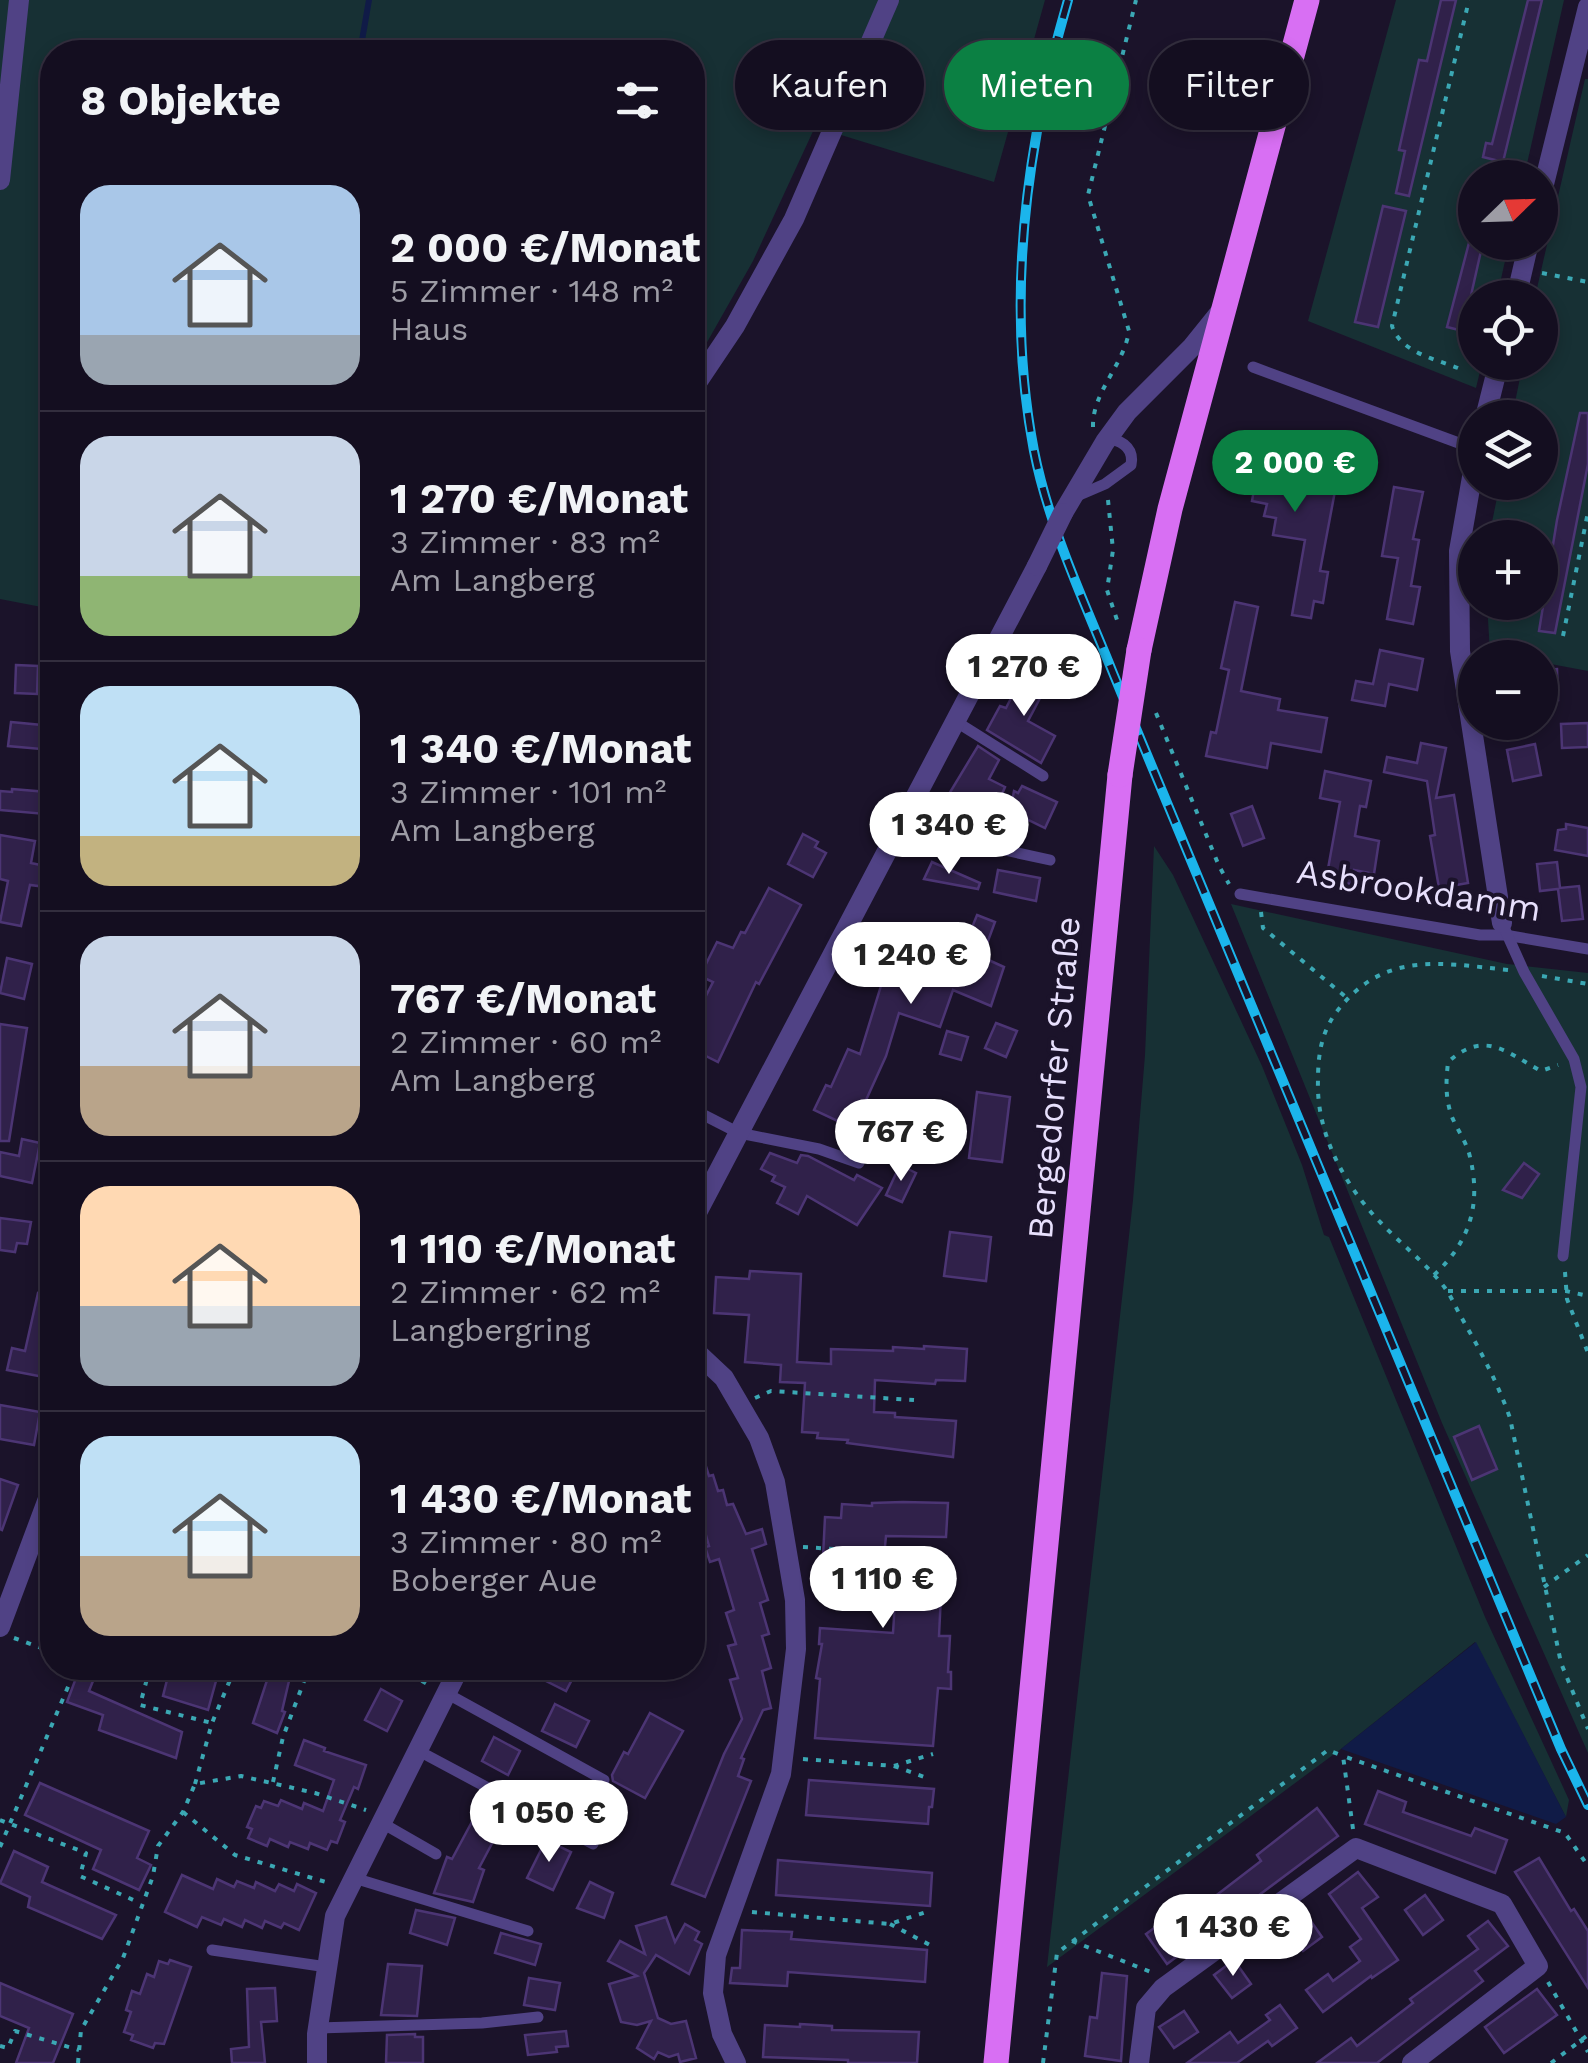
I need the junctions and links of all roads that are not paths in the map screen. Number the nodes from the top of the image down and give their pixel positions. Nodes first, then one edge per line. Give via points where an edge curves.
1 (20, 0) edge
2 (890, 0) edge
3 (1308, 0) edge
4 (1588, 7) edge
5 (1550, 160) edge
6 (0, 180) edge
7 (1225, 306) junction
8 (1253, 366) dead end
9 (705, 371) edge
10 (1458, 443) edge
11 (1101, 448) junction
12 (1468, 500) edge
13 (1068, 505) junction
14 (955, 721) junction
15 (1042, 776) dead end
16 (900, 828) junction
17 (1050, 860) dead end
18 (1240, 894) road end
19 (1504, 928) junction
20 (1588, 949) edge
21 (705, 1116) edge
22 (739, 1133) junction
23 (859, 1163) dead end
24 (705, 1197) edge
25 (1564, 1256) road end
26 (705, 1360) edge
27 (40, 1521) edge
28 (0, 1630) edge
29 (453, 1680) edge
30 (446, 1693) junction
31 (418, 1750) junction
32 (604, 1780) dead end
33 (383, 1819) junction
34 (593, 1844) dead end
35 (436, 1854) dead end
36 (351, 1884) junction
37 (528, 1931) dead end
38 (212, 1950) dead end
39 (328, 1967) junction
40 (538, 2017) dead end
41 (318, 2028) junction
42 (317, 2063) edge
43 (736, 2063) edge
44 (996, 2063) edge
45 (1139, 2063) edge
46 (1412, 2063) edge

1 - 6 street
2 - 9 street via 794,220
3 - 7 main road, Bergedorfer Straße
4 - 5 street
7 - 11 street
7 - 44 main road, Bergedorfer Straße, bridge via 1170,509 1120,775
8 - 10 lane
11 - 13 street
11 - 13 lane via 1111,439 1124,444 1132,459 1124,472
12 - 19 street, Asbrookdamm via 1459,550 1460,650
13 - 14 street, bridge
14 - 15 lane
14 - 16 street
16 - 17 lane
16 - 22 street
18 - 19 lane, Asbrookdamm via 1480,934
19 - 20 lane, Asbrookdamm
19 - 25 lane via 1574,1059 1581,1087
21 - 22 lane
22 - 23 lane
22 - 24 street
26 - 43 street via 724,1378 759,1438 775,1482 795,1600 796,1650 781,1774 716,1955 713,1994
27 - 28 street
29 - 30 street
30 - 31 street
30 - 32 lane
31 - 33 street
31 - 34 lane
33 - 35 lane
33 - 36 street
36 - 37 lane
36 - 39 street via 336,1916
38 - 39 lane
39 - 41 street
40 - 41 lane
41 - 42 street
45 - 46 street via 1146,2008 1163,1988 1356,1848 1502,1904 1538,1966

